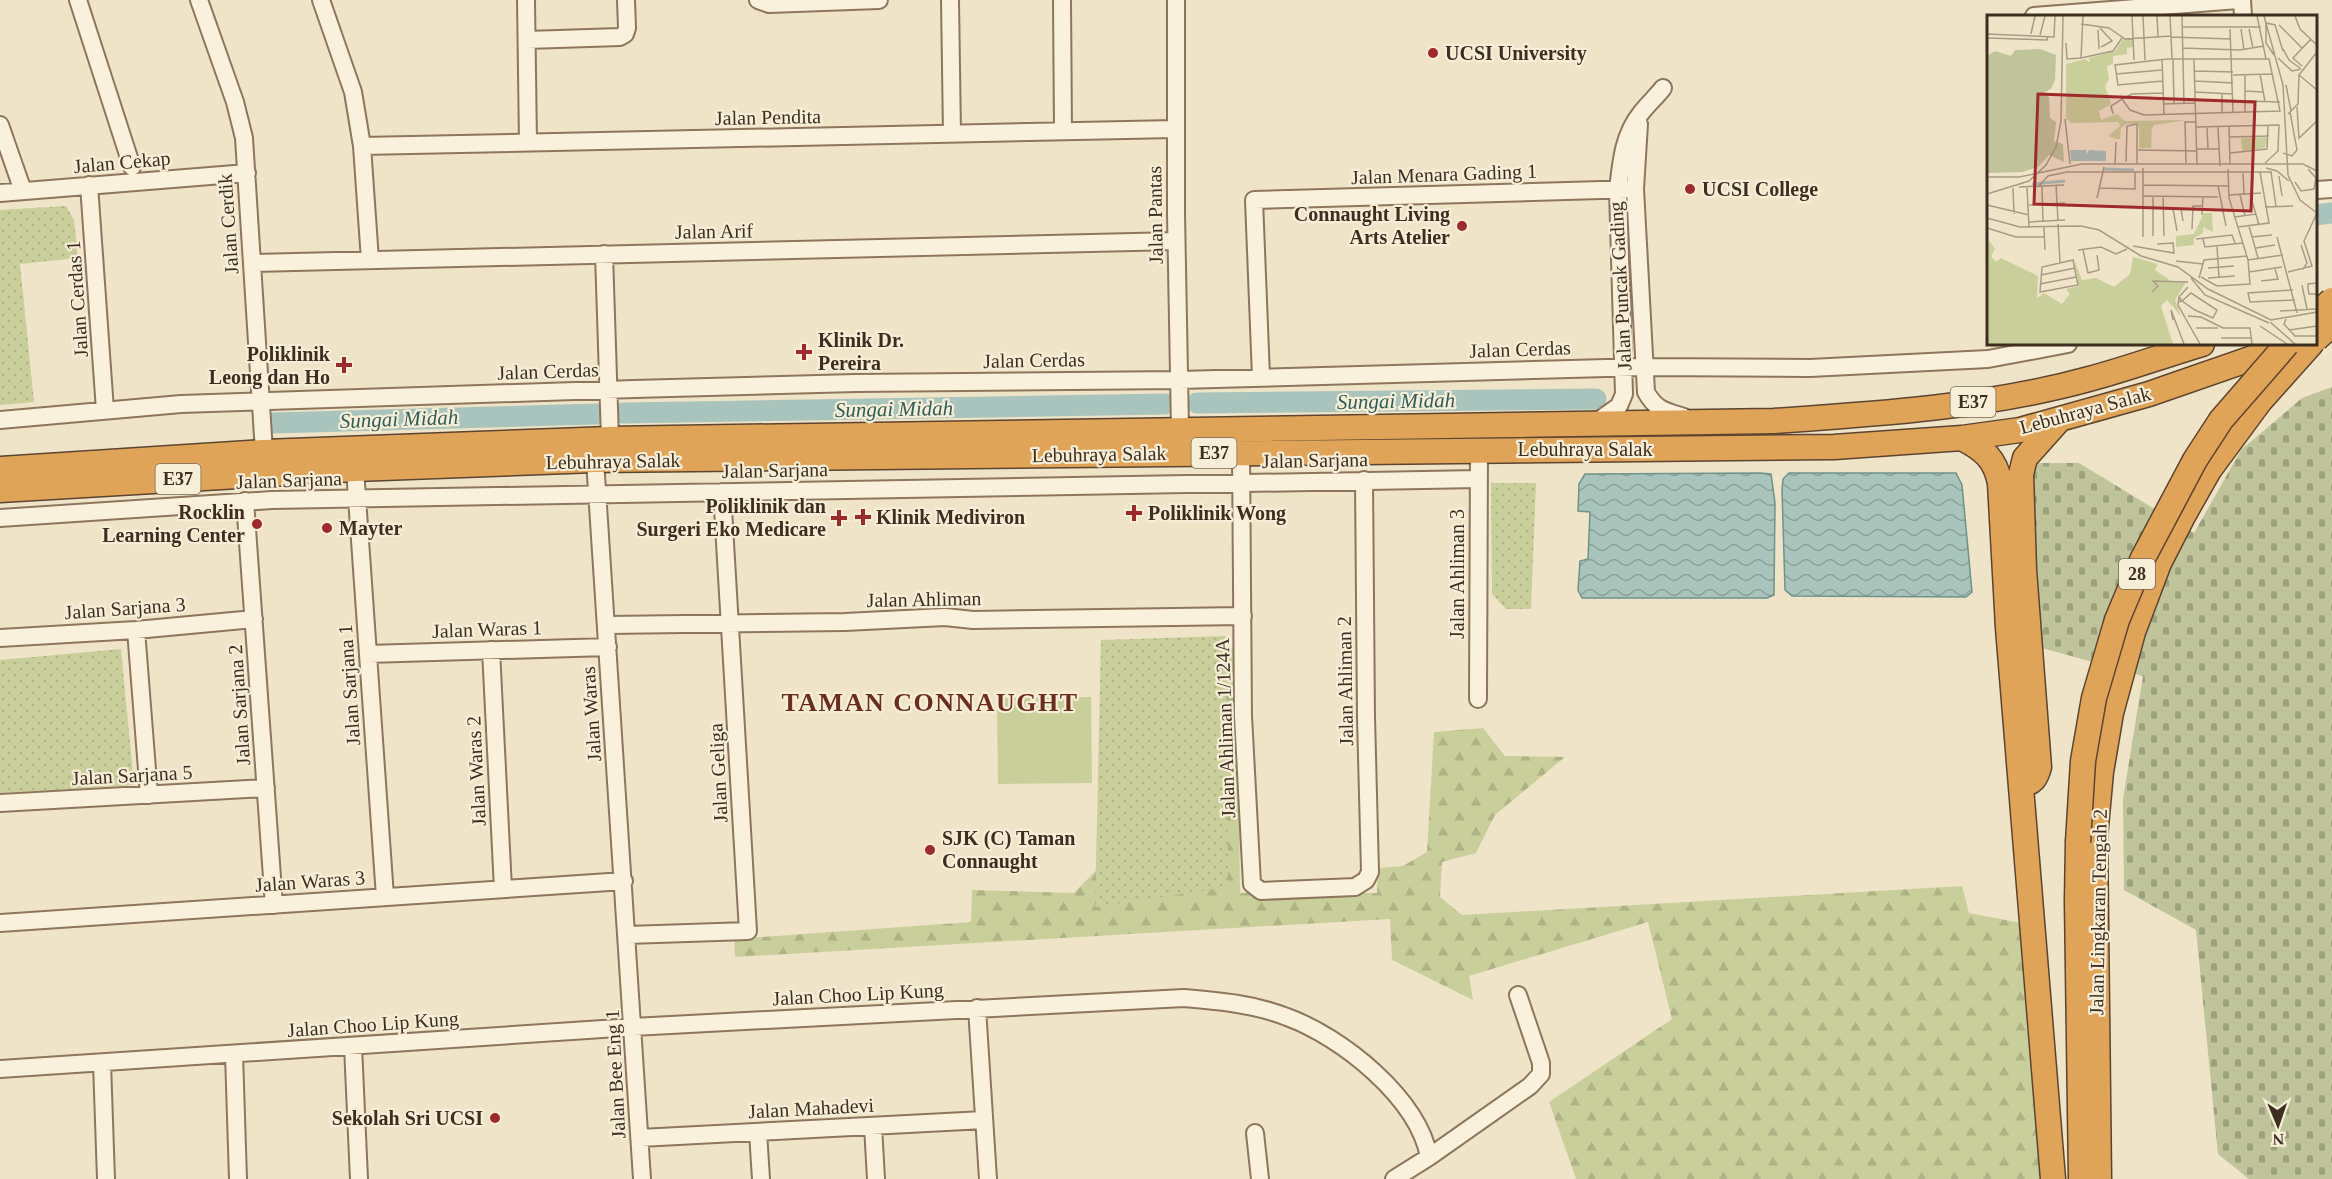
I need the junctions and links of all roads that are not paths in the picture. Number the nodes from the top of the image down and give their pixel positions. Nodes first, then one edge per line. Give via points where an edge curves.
1 (78, 0) edge
2 (199, 0) edge
3 (321, 0) edge
4 (526, 0) edge
5 (626, 0) edge
6 (758, 0) edge
7 (879, 0) edge
8 (950, 0) edge
9 (1062, 0) edge
10 (1176, 0) edge
11 (2240, 0) edge
12 (840, 1) edge
13 (2085, 10) edge
14 (2042, 15) edge
15 (2243, 15) edge
16 (527, 40) junction
17 (1663, 88) dead end
18 (1639, 114) junction
19 (0, 125) edge
20 (1175, 129) junction
21 (1063, 131) junction
22 (952, 134) junction
23 (528, 143) junction
24 (362, 146) junction
25 (132, 167) dead end
26 (247, 173) junction
27 (89, 185) junction
28 (1635, 189) junction
29 (2332, 189) edge
30 (1618, 190) junction
31 (2317, 190) edge
32 (23, 191) junction
33 (0, 193) edge
34 (1176, 241) junction
35 (604, 254) junction
36 (370, 260) junction
37 (252, 263) junction
38 (2332, 301) edge
39 (2317, 307) edge
40 (2317, 314) edge
41 (2332, 324) edge
42 (2332, 330) edge
43 (2317, 336) edge
44 (2317, 337) edge
45 (2063, 345) edge
46 (2199, 345) edge
47 (2286, 345) edge
48 (2290, 345) edge
49 (2310, 345) edge
50 (1643, 367) junction
51 (1623, 368) junction
52 (1261, 377) junction
53 (1179, 380) junction
54 (609, 390) junction
55 (260, 401) junction
56 (105, 410) junction
57 (0, 420) edge
58 (2059, 420) junction
59 (1698, 422) junction
60 (1595, 423) junction
61 (1180, 429) junction
62 (1962, 438) junction
63 (610, 439) junction
64 (1479, 450) junction
65 (264, 452) junction
66 (1241, 452) junction
67 (595, 460) junction
68 (0, 469) edge
69 (355, 469) junction
70 (1479, 478) junction
71 (1364, 480) junction
72 (1241, 483) junction
73 (0, 490) edge
74 (722, 492) junction
75 (597, 494) junction
76 (357, 499) junction
77 (245, 501) junction
78 (0, 518) edge
79 (1243, 616) junction
80 (254, 619) junction
81 (730, 623) junction
82 (606, 625) junction
83 (136, 630) junction
84 (0, 638) edge
85 (608, 647) junction
86 (491, 650) junction
87 (368, 654) junction
88 (1478, 699) dead end
89 (2021, 785) junction
90 (266, 788) junction
91 (149, 795) junction
92 (0, 803) edge
93 (2087, 840) junction
94 (1365, 880) joint
95 (624, 881) junction
96 (503, 889) junction
97 (385, 897) junction
98 (274, 905) junction
99 (0, 923) edge
100 (627, 935) junction
101 (629, 966) joint
102 (1518, 995) dead end
103 (977, 1008) junction
104 (633, 1027) junction
105 (353, 1046) junction
106 (234, 1054) junction
107 (102, 1063) junction
108 (0, 1069) edge
109 (984, 1120) junction
110 (873, 1126) junction
111 (758, 1132) junction
112 (1255, 1133) dead end
113 (640, 1138) junction
114 (1429, 1157) junction
115 (106, 1179) edge
116 (238, 1179) edge
117 (359, 1179) edge
118 (642, 1179) edge
119 (761, 1179) edge
120 (876, 1179) edge
121 (988, 1179) edge
122 (1260, 1179) edge
123 (1394, 1179) edge
124 (2053, 1179) edge
125 (2081, 1179) edge
126 (2099, 1179) edge

1 - 25 street
2 - 26 street, Jalan Cerdik via 235,102
3 - 24 street via 352,92
4 - 16 street
5 - 16 street via 625,34
6 - 12 street via 769,4
7 - 12 street
8 - 22 street
9 - 21 street
10 - 20 street, Jalan Pantas
11 - 13 street
11 - 15 street
13 - 14 street
16 - 23 street
17 - 18 street, Jalan Puncak Gading
18 - 28 street, Jalan Puncak Gading
18 - 30 street, Jalan Puncak Gading via 1621,158
19 - 32 street
20 - 21 street, Jalan Pendita
20 - 34 street, Jalan Pantas
21 - 22 street, Jalan Pendita
22 - 23 street, Jalan Pendita
23 - 24 street, Jalan Pendita
24 - 36 street
26 - 27 street, Jalan Cekap
26 - 37 street, Jalan Cerdik
27 - 32 street, Jalan Cekap
27 - 56 street, Jalan Cerdas 1
28 - 30 street, Jalan Menara Gading 1
28 - 50 street, Jalan Puncak Gading
29 - 31 street
30 - 51 street, Jalan Puncak Gading
30 - 52 street, Jalan Menara Gading 1 via 1254,200
32 - 33 street, Jalan Cekap
34 - 35 street, Jalan Arif
34 - 53 street, Jalan Pantas
35 - 36 street, Jalan Arif
35 - 54 street
36 - 37 street, Jalan Arif
37 - 55 street, Jalan Cerdik
38 - 39 highway
38 - 40 highway, bridge
41 - 43 highway, bridge
42 - 44 highway
45 - 50 street, Jalan Cerdas via 1988,359 1922,363 1810,368
46 - 59 highway, Lebuhraya Salak / E37 via 2090,379 2013,396 1855,416
47 - 93 highway, Jalan Lingkaran Tengah 2 / 28, bridge via 2221,420 2195,460 2143,558 2117,620 2094,698 2083,761
48 - 58 highway, Lebuhraya Salak / E37 via 2149,394
49 - 93 highway, Jalan Lingkaran Tengah 2 / 28 via 2260,401 2209,470 2159,563 2133,632 2111,713
50 - 51 street, Jalan Cerdas
50 - 59 street, Jalan Puncak Gading via 1646,392 1653,405
51 - 52 street, Jalan Cerdas
51 - 60 street, Jalan Puncak Gading via 1624,394 1619,406
52 - 53 street, Jalan Cerdas
53 - 54 street, Jalan Cerdas
53 - 61 street, Jalan Pantas
54 - 55 street, Jalan Cerdas
54 - 63 street
55 - 56 street, Jalan Cerdas
55 - 65 street, Jalan Cerdik
56 - 57 street, Jalan Cerdas
58 - 62 highway, Lebuhraya Salak / E37
58 - 89 highway via 2025,458 2021,474 2039,767 2030,783
59 - 60 highway, Lebuhraya Salak / E37
60 - 61 highway, Lebuhraya Salak / E37
61 - 63 highway, Lebuhraya Salak / E37
62 - 64 highway, Lebuhraya Salak / E37 via 1834,447
62 - 89 highway via 1987,453 1998,471
63 - 65 highway, Lebuhraya Salak / E37
64 - 66 highway, Lebuhraya Salak / E37
64 - 70 street, Jalan Ahliman 3
65 - 68 highway, Lebuhraya Salak / E37
66 - 67 highway, Lebuhraya Salak / E37
66 - 72 street, Jalan Ahliman 1/124A
67 - 69 highway, Lebuhraya Salak / E37
67 - 75 street, Jalan Waras
69 - 73 highway, Lebuhraya Salak / E37
69 - 76 street, Jalan Sarjana 1
70 - 71 street, Jalan Sarjana
70 - 88 street, Jalan Ahliman 3
71 - 72 street, Jalan Sarjana
71 - 94 street, Jalan Ahliman 2 via 1370,872
72 - 74 street, Jalan Sarjana
72 - 79 street, Jalan Ahliman 1/124A
74 - 75 street, Jalan Sarjana
74 - 81 street, Jalan Geliga
75 - 76 street, Jalan Sarjana
75 - 82 street, Jalan Waras
76 - 77 street, Jalan Sarjana
76 - 87 street, Jalan Sarjana 1
77 - 78 street, Jalan Sarjana
77 - 80 street, Jalan Sarjana 2
79 - 81 street, Jalan Ahliman via 973,620 945,617
79 - 94 street, Jalan Ahliman 1/124A via 1252,884 1261,891 1355,887
80 - 83 street, Jalan Sarjana 3
80 - 90 street, Jalan Sarjana 2
81 - 82 street, Jalan Ahliman
81 - 100 street, Jalan Geliga via 748,931
82 - 85 street, Jalan Waras
83 - 84 street, Jalan Sarjana 3
83 - 91 street
85 - 86 street, Jalan Waras 1
85 - 95 street, Jalan Waras
86 - 87 street, Jalan Waras 1
86 - 96 street, Jalan Waras 2
87 - 97 street, Jalan Sarjana 1
89 - 124 highway
90 - 91 street, Jalan Sarjana 5
90 - 98 street, Jalan Sarjana 2
91 - 92 street, Jalan Sarjana 5
93 - 125 highway, Jalan Lingkaran Tengah 2 / 28 via 2077,901
93 - 126 highway, Jalan Lingkaran Tengah 2 / 28
95 - 96 street, Jalan Waras 3
95 - 100 street, Jalan Waras
96 - 97 street, Jalan Waras 3
97 - 98 street, Jalan Waras 3
98 - 99 street, Jalan Waras 3
100 - 101 street, Jalan Waras
101 - 104 street, Jalan Bee Eng 1
102 - 114 street via 1541,1063 1540,1074 1530,1086
103 - 104 street, Jalan Choo Lip Kung
103 - 109 street
103 - 114 street, Jalan Choo Lip Kung via 1184,998 1235,1003 1288,1017 1335,1041 1382,1078 1419,1126
104 - 105 street, Jalan Choo Lip Kung
104 - 113 street, Jalan Bee Eng 1
105 - 106 street, Jalan Choo Lip Kung
105 - 117 street
106 - 107 street, Jalan Choo Lip Kung
106 - 116 street
107 - 108 street, Jalan Choo Lip Kung
107 - 115 street
109 - 110 street, Jalan Mahadevi
109 - 121 street
110 - 111 street, Jalan Mahadevi
110 - 120 street
111 - 113 street, Jalan Mahadevi
111 - 119 street
112 - 122 street
113 - 118 street, Jalan Bee Eng 1
114 - 123 street

